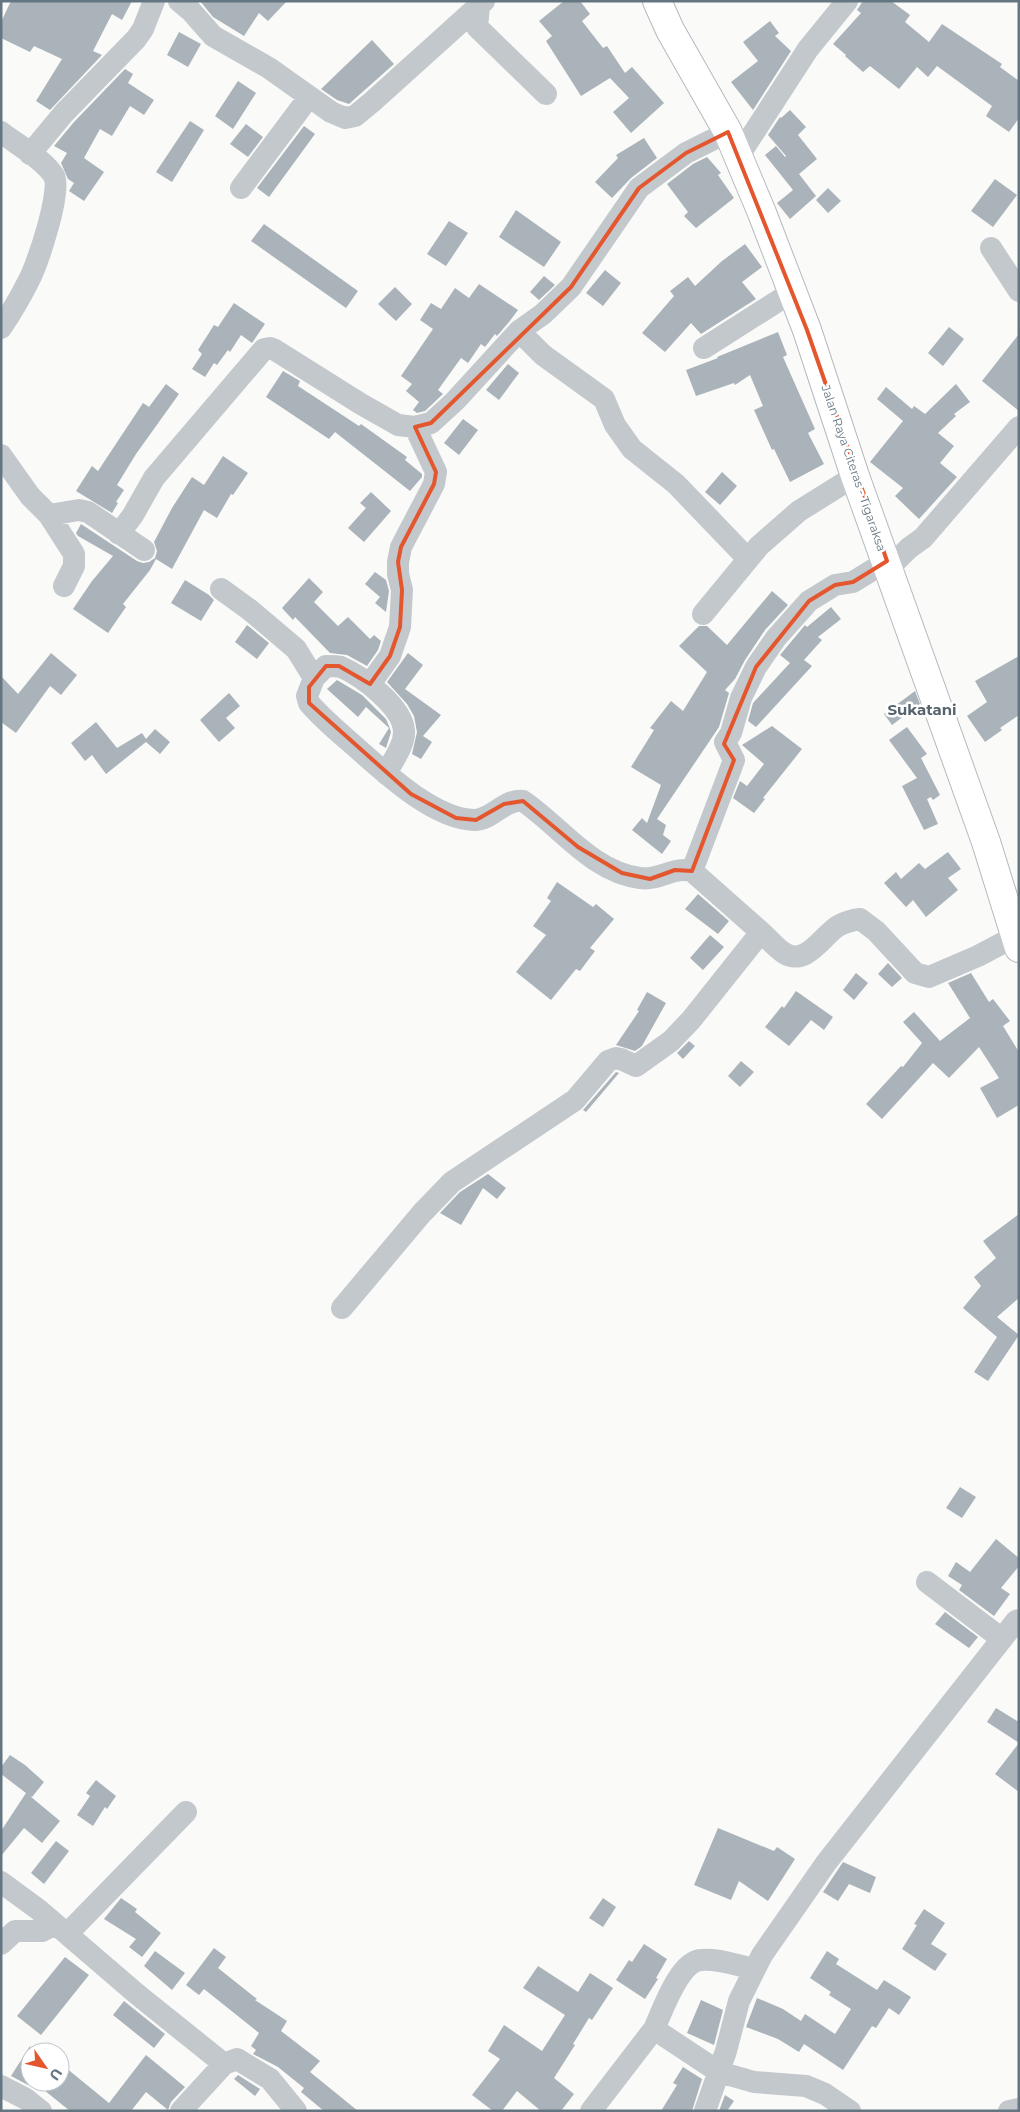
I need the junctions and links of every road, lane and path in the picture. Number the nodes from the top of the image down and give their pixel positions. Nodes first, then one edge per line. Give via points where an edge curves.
1 (154, 1) edge
2 (178, 1) edge
3 (657, 1) edge
4 (847, 1) edge
5 (482, 4) edge
6 (546, 94) dead end
7 (309, 97) junction
8 (1, 132) edge
9 (728, 132) junction
10 (30, 154) junction
11 (738, 157) junction
12 (241, 188) dead end
13 (991, 248) dead end
14 (792, 292) junction
15 (1019, 292) edge
16 (1, 328) edge
17 (520, 331) junction
18 (704, 348) dead end
19 (1019, 427) edge
20 (416, 428) junction
21 (1, 456) edge
22 (855, 476) junction
23 (49, 514) junction
24 (119, 534) junction
25 (144, 550) dead end
26 (748, 559) junction
27 (888, 565) junction
28 (64, 586) dead end
29 (221, 589) dead end
30 (703, 614) dead end
31 (314, 678) junction
32 (370, 684) junction
33 (386, 774) junction
34 (692, 871) junction
35 (761, 932) junction
36 (1017, 942) edge
37 (342, 1308) dead end
38 (927, 1582) dead end
39 (1019, 1620) edge
40 (1002, 1639) junction
41 (186, 1812) dead end
42 (1, 1882) edge
43 (61, 1929) junction
44 (1, 1944) edge
45 (755, 1969) junction
46 (654, 2029) junction
47 (224, 2064) junction
48 (719, 2072) junction
49 (1, 2086) edge
50 (1019, 2109) edge
51 (41, 2111) edge
52 (181, 2111) edge
53 (296, 2111) edge
54 (591, 2111) edge
55 (706, 2111) edge
56 (850, 2111) edge
57 (1009, 2111) edge

1 - 10 street via 136,39 64,113
2 - 7 street via 213,36 269,68
3 - 9 main road, Jalan Raya Citeras - Tigaraksa
4 - 11 street via 808,49
5 - 6 street via 477,27
5 - 7 street via 354,116 345,118
7 - 12 street
8 - 10 street
9 - 11 main road, Jalan Raya Citeras - Tigaraksa
9 - 17 street via 686,153 639,188 571,287
10 - 16 street via 54,176 57,183 55,198 29,280
11 - 14 main road, Jalan Raya Citeras - Tigaraksa
13 - 15 street
14 - 18 street
14 - 22 main road, Jalan Raya Citeras - Tigaraksa
17 - 20 street via 455,401 431,423
17 - 26 street via 542,355 604,399 615,425 632,449 676,484
19 - 27 street via 923,538
20 - 24 street via 398,425 276,350 264,349 154,478
20 - 32 street via 436,472 434,484 401,547 398,562 402,590 400,627 390,656
21 - 23 street via 30,496
22 - 26 street via 799,511
22 - 27 main road, Jalan Raya Citeras - Tigaraksa
23 - 24 street via 88,512
23 - 28 street via 74,554 74,566
24 - 25 street
26 - 30 street
27 - 34 street via 853,582 836,585 809,601 776,638 756,667 725,742 734,760
27 - 36 main road, Jalan Raya Citeras - Tigaraksa via 986,842
29 - 31 street via 296,649
31 - 32 street via 326,666 339,666
31 - 33 street via 307,696 309,703
32 - 33 street via 398,712 404,731 404,741
33 - 34 street via 412,794 456,818 476,820 489,816 504,804 522,801 599,862 632,876 650,879 675,870
34 - 35 street
35 - 36 street via 783,952 798,956 816,946 837,927 860,920 876,931 915,974 929,977
35 - 37 street via 671,1041 636,1066 616,1058 608,1061 575,1100 452,1182
38 - 40 street
39 - 40 street
40 - 45 street via 826,1862
41 - 43 street
42 - 43 street
43 - 44 street via 15,1931
43 - 47 street
45 - 46 street via 707,1960 695,1961 672,1989
45 - 48 street via 738,2000
46 - 48 street
46 - 54 street
47 - 52 street
47 - 53 street via 237,2059 248,2064 270,2079
48 - 55 street
48 - 56 street via 754,2082 806,2086
49 - 51 street
50 - 57 street

